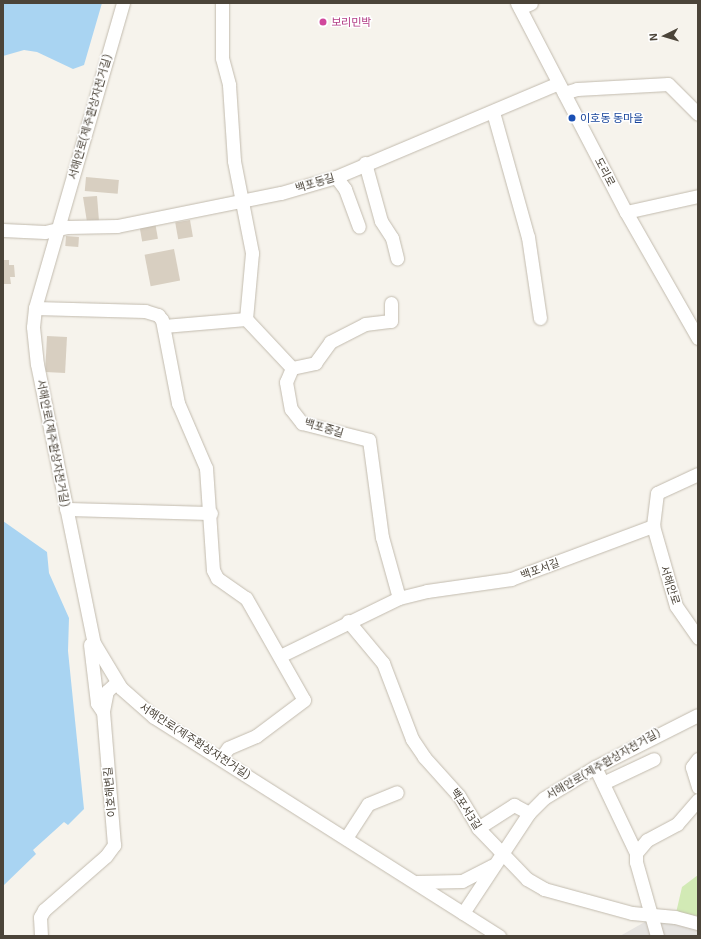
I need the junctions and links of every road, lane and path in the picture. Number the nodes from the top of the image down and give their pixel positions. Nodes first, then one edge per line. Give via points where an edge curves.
1 (123, 3) edge
2 (222, 3) edge
3 (523, 5) edge
4 (561, 88) junction
5 (493, 112) junction
6 (698, 114) edge
7 (365, 163) junction
8 (336, 177) junction
9 (698, 196) edge
10 (242, 201) junction
11 (626, 212) junction
12 (359, 227) dead end
13 (57, 229) junction
14 (3, 230) edge
15 (397, 258) dead end
16 (391, 304) dead end
17 (35, 308) junction
18 (540, 318) dead end
19 (246, 319) junction
20 (164, 326) junction
21 (698, 338) edge
22 (292, 368) junction
23 (698, 474) edge
24 (66, 509) junction
25 (210, 513) junction
26 (653, 526) junction
27 (399, 598) junction
28 (87, 618) junction
29 (348, 621) junction
30 (698, 637) edge
31 (280, 656) junction
32 (117, 682) junction
33 (102, 712) junction
34 (698, 715) edge
35 (221, 758) junction
36 (654, 759) dead end
37 (698, 759) edge
38 (595, 767) junction
39 (603, 783) junction
40 (698, 787) edge
41 (397, 792) dead end
42 (698, 800) edge
43 (529, 813) junction
44 (478, 828) junction
45 (346, 838) junction
46 (636, 853) junction
47 (499, 859) junction
48 (415, 882) junction
49 (463, 913) junction
50 (652, 914) junction
51 (698, 923) edge
52 (41, 936) edge
53 (499, 936) edge
54 (657, 936) edge

1 - 13 street, 서해안로(제주환상자전거길)
2 - 10 street via 222,58 229,85 234,161
3 - 4 street, 도리로
4 - 5 street, 백포동길
4 - 6 street, 백포동길 via 668,84
4 - 11 street, 도리로
5 - 7 street, 백포동길
5 - 18 street via 528,237
7 - 8 street, 백포동길
7 - 15 street via 381,221 392,238
8 - 10 street, 백포동길
8 - 12 street via 345,189
9 - 11 street
10 - 13 street, 백포동길 via 117,226
10 - 19 street via 252,259
11 - 21 street, 도리로
13 - 14 street, 백포동길 via 45,232
13 - 17 street, 서해안로(제주환상자전거길)
16 - 22 street via 391,321 365,324 330,342 315,364
17 - 20 street via 145,311 158,315
17 - 24 street, 서해안로(제주환상자전거길) via 35,348
19 - 20 street via 209,325
19 - 22 street
20 - 25 street via 178,403 204,463
22 - 27 street, 백포중길 via 286,382 290,409 302,423 369,440 376,507
23 - 26 street via 657,493
24 - 25 street
24 - 28 street, 서해안로(제주환상자전거길)
25 - 31 street via 215,575 246,598
26 - 27 street, 백포서길 via 511,579 427,591
26 - 30 street, 서해안로 via 676,606
27 - 29 street, 백포서길
28 - 32 street, 서해안로(제주환상자전거길) via 100,657
28 - 33 street, 이호해변길 via 98,703
29 - 31 street, 백포서길
29 - 44 street, 백포서3길 via 383,663 412,739 459,796
31 - 35 street via 304,700 263,732 228,748
32 - 33 street via 107,691
32 - 35 street, 서해안로(제주환상자전거길) via 154,717
33 - 52 street, 이호해변길 via 114,845 106,856 44,910 40,917
34 - 38 street, 서해안로(제주환상자전거길)
35 - 45 street, 서해안로(제주환상자전거길)
36 - 39 street
37 - 40 street via 692,767
38 - 39 street
38 - 43 street, 서해안로(제주환상자전거길) via 554,790
39 - 46 street
41 - 45 street via 368,804
42 - 46 street via 677,824 644,842
43 - 44 street via 514,805
43 - 47 street, 서해안로(제주환상자전거길)
44 - 47 street, 백포서3길
45 - 48 street, 서해안로(제주환상자전거길)
46 - 50 street via 636,862
47 - 48 street via 462,881 443,884
47 - 49 street, 서해안로(제주환상자전거길)
47 - 50 street, 백포서3길 via 544,889 632,913
48 - 49 street, 서해안로(제주환상자전거길)
49 - 53 street
50 - 51 street, 백포서3길
50 - 54 street

